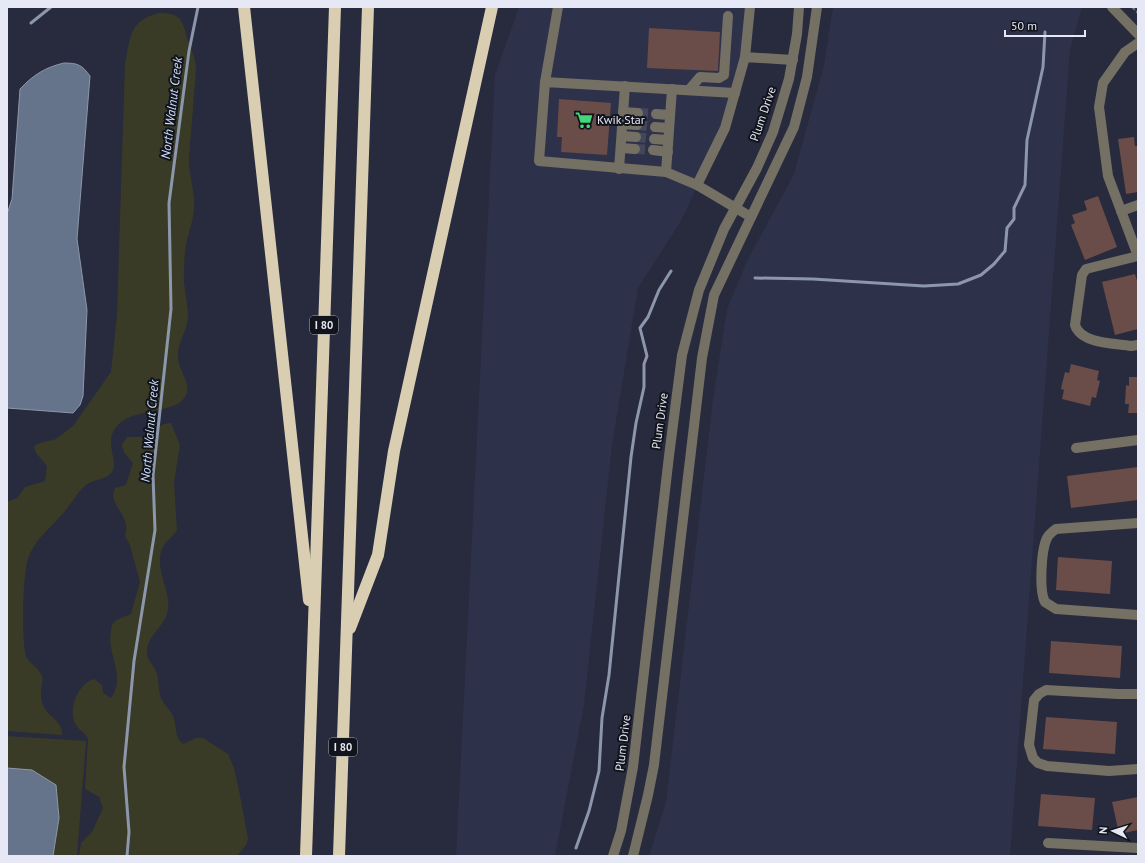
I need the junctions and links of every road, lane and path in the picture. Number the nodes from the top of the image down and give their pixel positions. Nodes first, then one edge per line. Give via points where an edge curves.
1 (244, 7) edge
2 (335, 7) edge
3 (368, 7) edge
4 (492, 7) edge
5 (558, 7) edge
6 (750, 7) edge
7 (799, 7) edge
8 (817, 7) edge
9 (1112, 7) edge
10 (1132, 7) edge
11 (1138, 13) edge
12 (728, 16) dead end
13 (1138, 34) edge
14 (1138, 43) edge
15 (745, 56) junction
16 (793, 60) junction
17 (545, 82) junction
18 (625, 86) junction
19 (672, 89) junction
20 (689, 90) junction
21 (735, 93) junction
22 (623, 112) junction
23 (638, 113) tunnel mouth
24 (656, 114) tunnel mouth
25 (670, 115) junction
26 (622, 124) junction
27 (636, 125) tunnel mouth
28 (655, 127) tunnel mouth
29 (669, 128) junction
30 (622, 136) junction
31 (636, 137) tunnel mouth
32 (654, 139) tunnel mouth
33 (668, 140) junction
34 (621, 148) junction
35 (635, 149) tunnel mouth
36 (653, 150) tunnel mouth
37 (668, 152) junction
38 (619, 168) junction
39 (666, 172) junction
40 (697, 185) junction
41 (1138, 205) edge
42 (736, 208) junction
43 (1121, 211) junction
44 (751, 217) junction
45 (1138, 256) edge
46 (1138, 345) edge
47 (1138, 440) edge
48 (1076, 448) dead end
49 (1138, 524) edge
50 (1138, 615) edge
51 (346, 638) junction
52 (313, 643) junction
53 (648, 645) junction
54 (667, 647) junction
55 (1138, 694) edge
56 (1138, 769) edge
57 (1048, 843) dead end
58 (1138, 848) edge
59 (1108, 852) edge
60 (306, 856) edge
61 (339, 856) edge
62 (613, 856) edge
63 (633, 856) edge

1 - 52 highway
2 - 52 highway, I 80
3 - 51 highway, I 80
4 - 51 highway via 394,452 378,555
5 - 17 street
6 - 15 street
7 - 16 street, Plum Drive
8 - 44 street via 807,77 794,127
9 - 13 street
10 - 11 path
12 - 20 street via 724,75 719,78 700,77
14 - 43 street via 1124,52 1103,83 1099,106 1108,176
15 - 16 street
15 - 21 street
16 - 42 street, Plum Drive via 773,132
17 - 18 street
17 - 38 street via 539,161
18 - 19 street
18 - 22 street
19 - 20 street
19 - 25 street
20 - 21 street
21 - 40 street via 724,128
22 - 23 street
22 - 26 street
24 - 25 street
25 - 29 street
26 - 27 street
26 - 30 street
28 - 29 street
29 - 33 street
30 - 31 street
30 - 34 street
32 - 33 street
33 - 37 street
34 - 35 street
34 - 38 street
36 - 37 street
37 - 39 street
38 - 39 street
39 - 40 street
40 - 42 street
41 - 43 street
42 - 44 street
42 - 53 street, Plum Drive via 724,229 698,290 682,355
43 - 45 street
44 - 54 street via 714,295 702,358
45 - 46 street via 1086,269 1082,275 1075,325 1077,332 1085,338
47 - 48 street
49 - 50 street via 1056,529 1050,534 1044,546 1041,589 1045,602 1056,609
51 - 61 highway, I 80
52 - 60 highway, I 80
53 - 54 street
53 - 62 street, Plum Drive via 628,799
54 - 63 street via 654,765
55 - 56 street via 1046,690 1034,700 1029,745 1033,758 1044,766 1109,771
57 - 59 street
58 - 59 street

